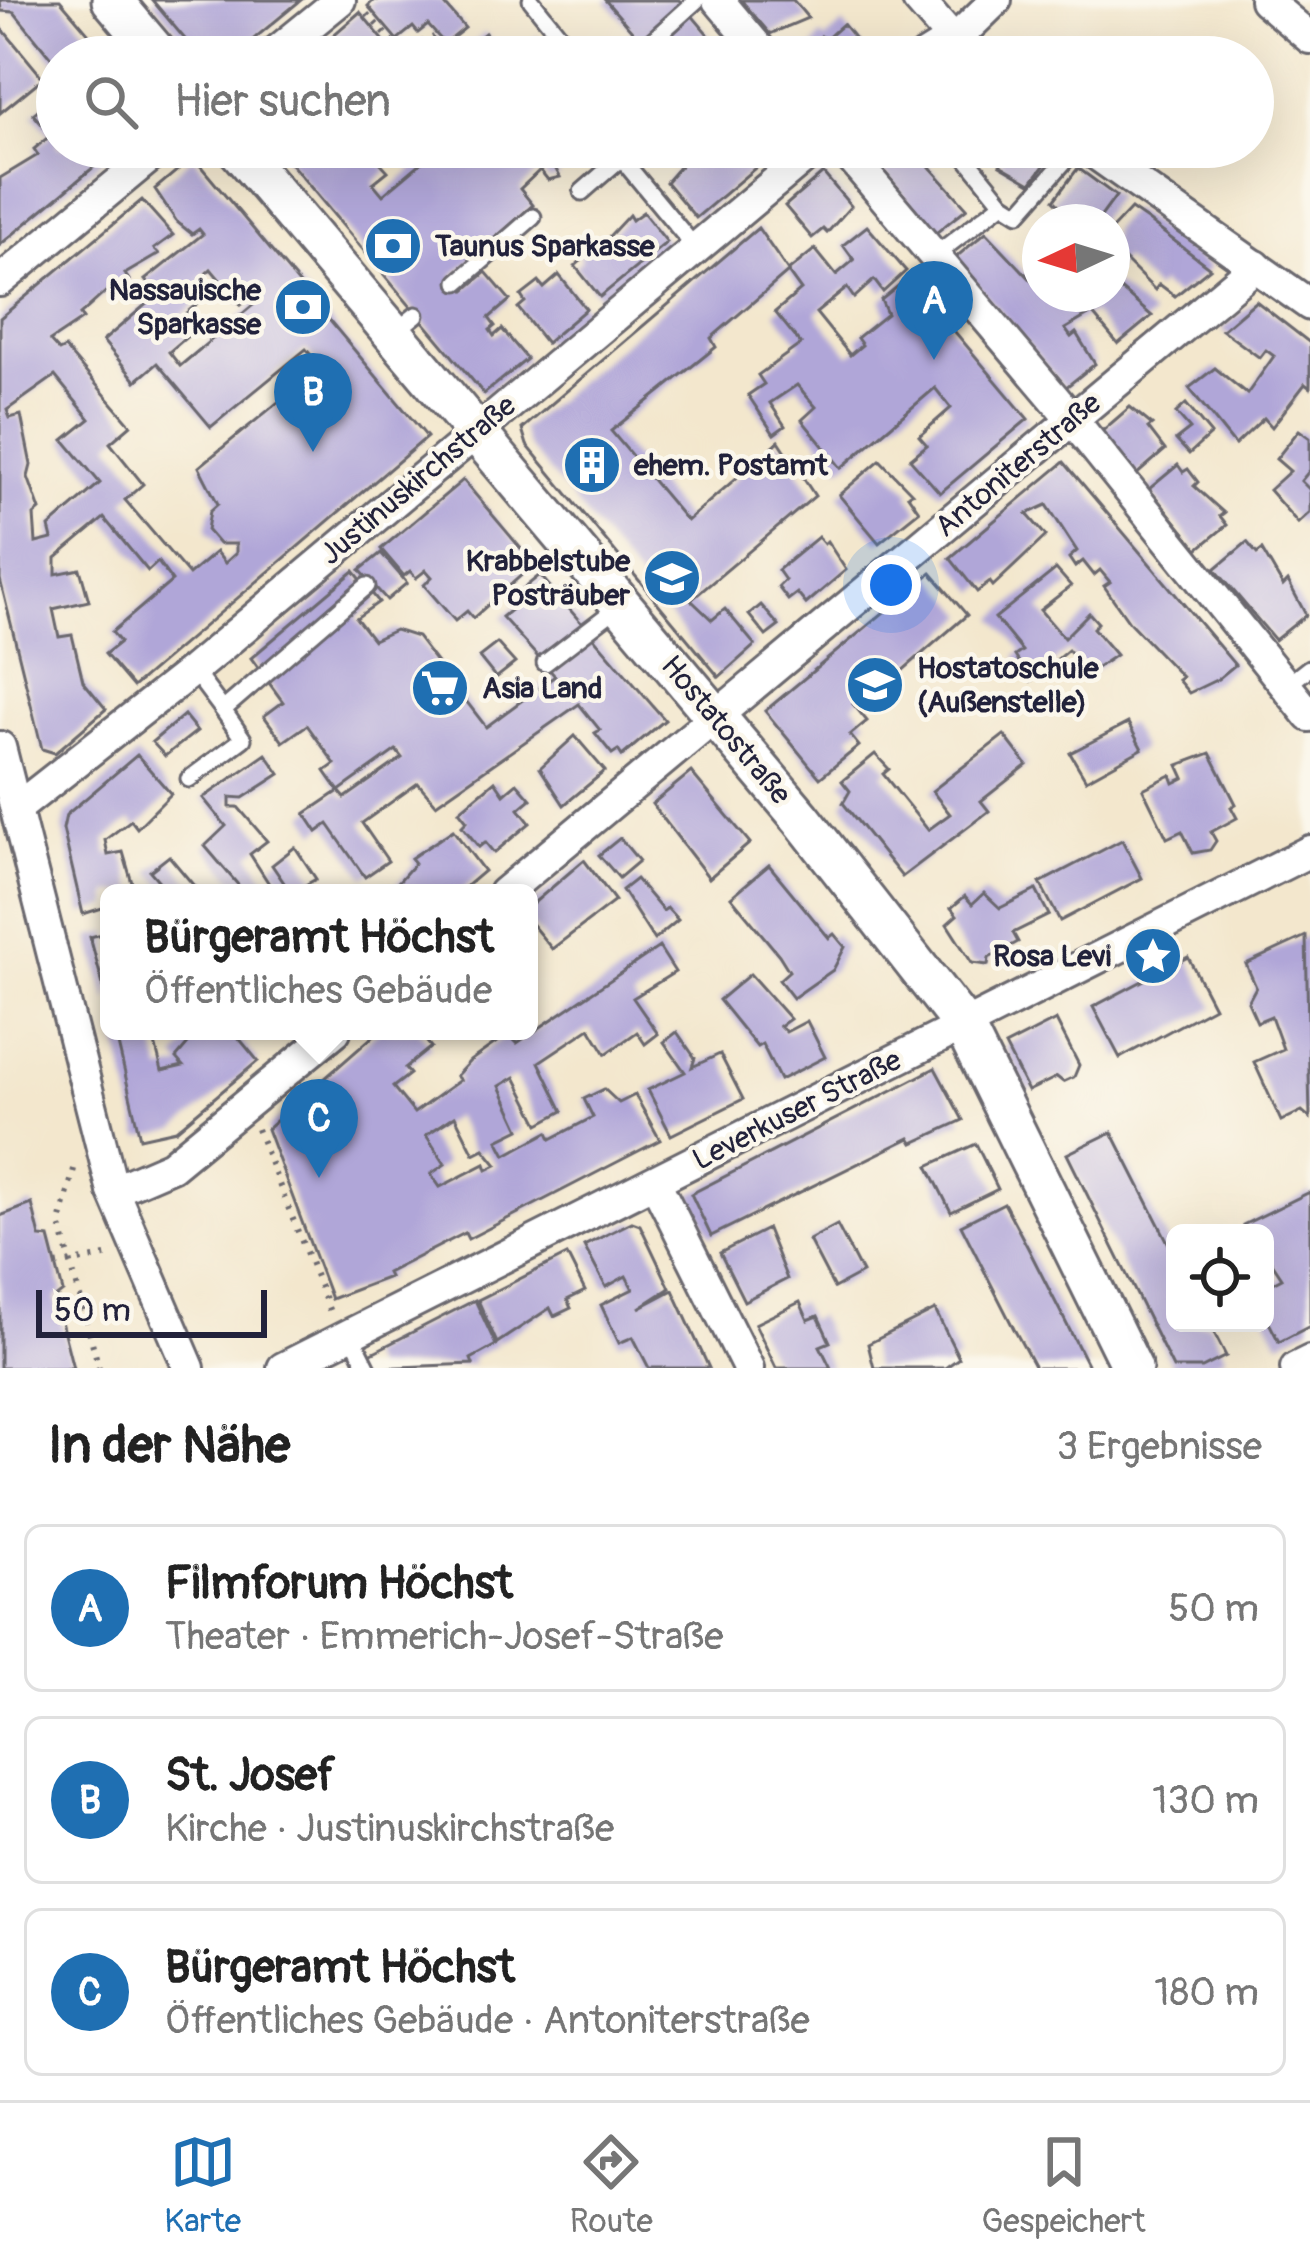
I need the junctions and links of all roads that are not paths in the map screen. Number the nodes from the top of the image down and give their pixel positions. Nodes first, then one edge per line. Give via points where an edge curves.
1 (112, 0) edge
2 (340, 0) edge
3 (531, 0) edge
4 (697, 0) edge
5 (718, 0) edge
6 (918, 0) edge
7 (996, 0) edge
8 (1265, 0) edge
9 (142, 36) edge
10 (296, 36) edge
11 (560, 36) edge
12 (657, 36) edge
13 (748, 36) edge
14 (938, 36) edge
15 (959, 36) edge
16 (1310, 38) edge
17 (137, 168) edge
18 (256, 168) edge
19 (607, 168) edge
20 (636, 168) edge
21 (793, 168) edge
22 (860, 168) edge
23 (975, 168) edge
24 (1058, 168) edge
25 (1116, 168) edge
26 (582, 192) dead end
27 (1003, 203) junction
28 (533, 218) dead end
29 (697, 250) junction
30 (934, 256) junction
31 (1256, 266) junction
32 (0, 281) edge
33 (458, 282) dead end
34 (1304, 289) edge
35 (1072, 419) junction
36 (472, 434) junction
37 (367, 586) dead end
38 (620, 605) junction
39 (545, 663) dead end
40 (193, 670) junction
41 (1298, 677) edge
42 (223, 710) junction
43 (1310, 716) edge
44 (717, 719) junction
45 (0, 747) edge
46 (190, 778) dead end
47 (16, 808) junction
48 (1310, 850) edge
49 (515, 884) edge
50 (963, 1025) junction
51 (324, 1040) edge
52 (655, 1183) junction
53 (113, 1191) junction
54 (346, 1335) junction
55 (1310, 1361) edge
56 (189, 1368) edge
57 (283, 1368) edge
58 (368, 1368) edge
59 (748, 1368) edge
60 (1132, 1368) edge
61 (1296, 1368) edge

1 - 9 street
2 - 10 street
3 - 11 lane
4 - 12 lane
5 - 13 street
6 - 14 street
7 - 15 street
8 - 16 street
17 - 32 street
18 - 36 street, Hostatostraße via 405,325
19 - 26 lane
20 - 29 lane
21 - 29 street, Justinuskirchstraße
22 - 30 street
23 - 27 lane
24 - 27 lane via 1018,213
25 - 31 street
27 - 30 lane
28 - 33 lane
29 - 36 street, Justinuskirchstraße
30 - 35 street
31 - 34 street
31 - 35 street, Antoniterstraße
35 - 41 street
35 - 44 street, Antoniterstraße
36 - 38 street, Hostatostraße
36 - 40 street, Justinuskirchstraße
37 - 42 lane
38 - 39 lane
38 - 44 street, Hostatostraße
40 - 42 lane
40 - 47 street, Justinuskirchstraße
41 - 43 street
42 - 46 lane via 243,739
44 - 49 street, Antoniterstraße
44 - 50 street, Hostatostraße
45 - 47 street
47 - 53 street
48 - 50 street, Leverkuser Straße
50 - 52 street, Leverkuser Straße
50 - 60 street, Hostatostraße
51 - 53 street via 171,1166
52 - 54 street, Leverkuser Straße
52 - 59 street
53 - 56 street
54 - 57 street, Leverkuser Straße
54 - 58 lane
55 - 61 street

